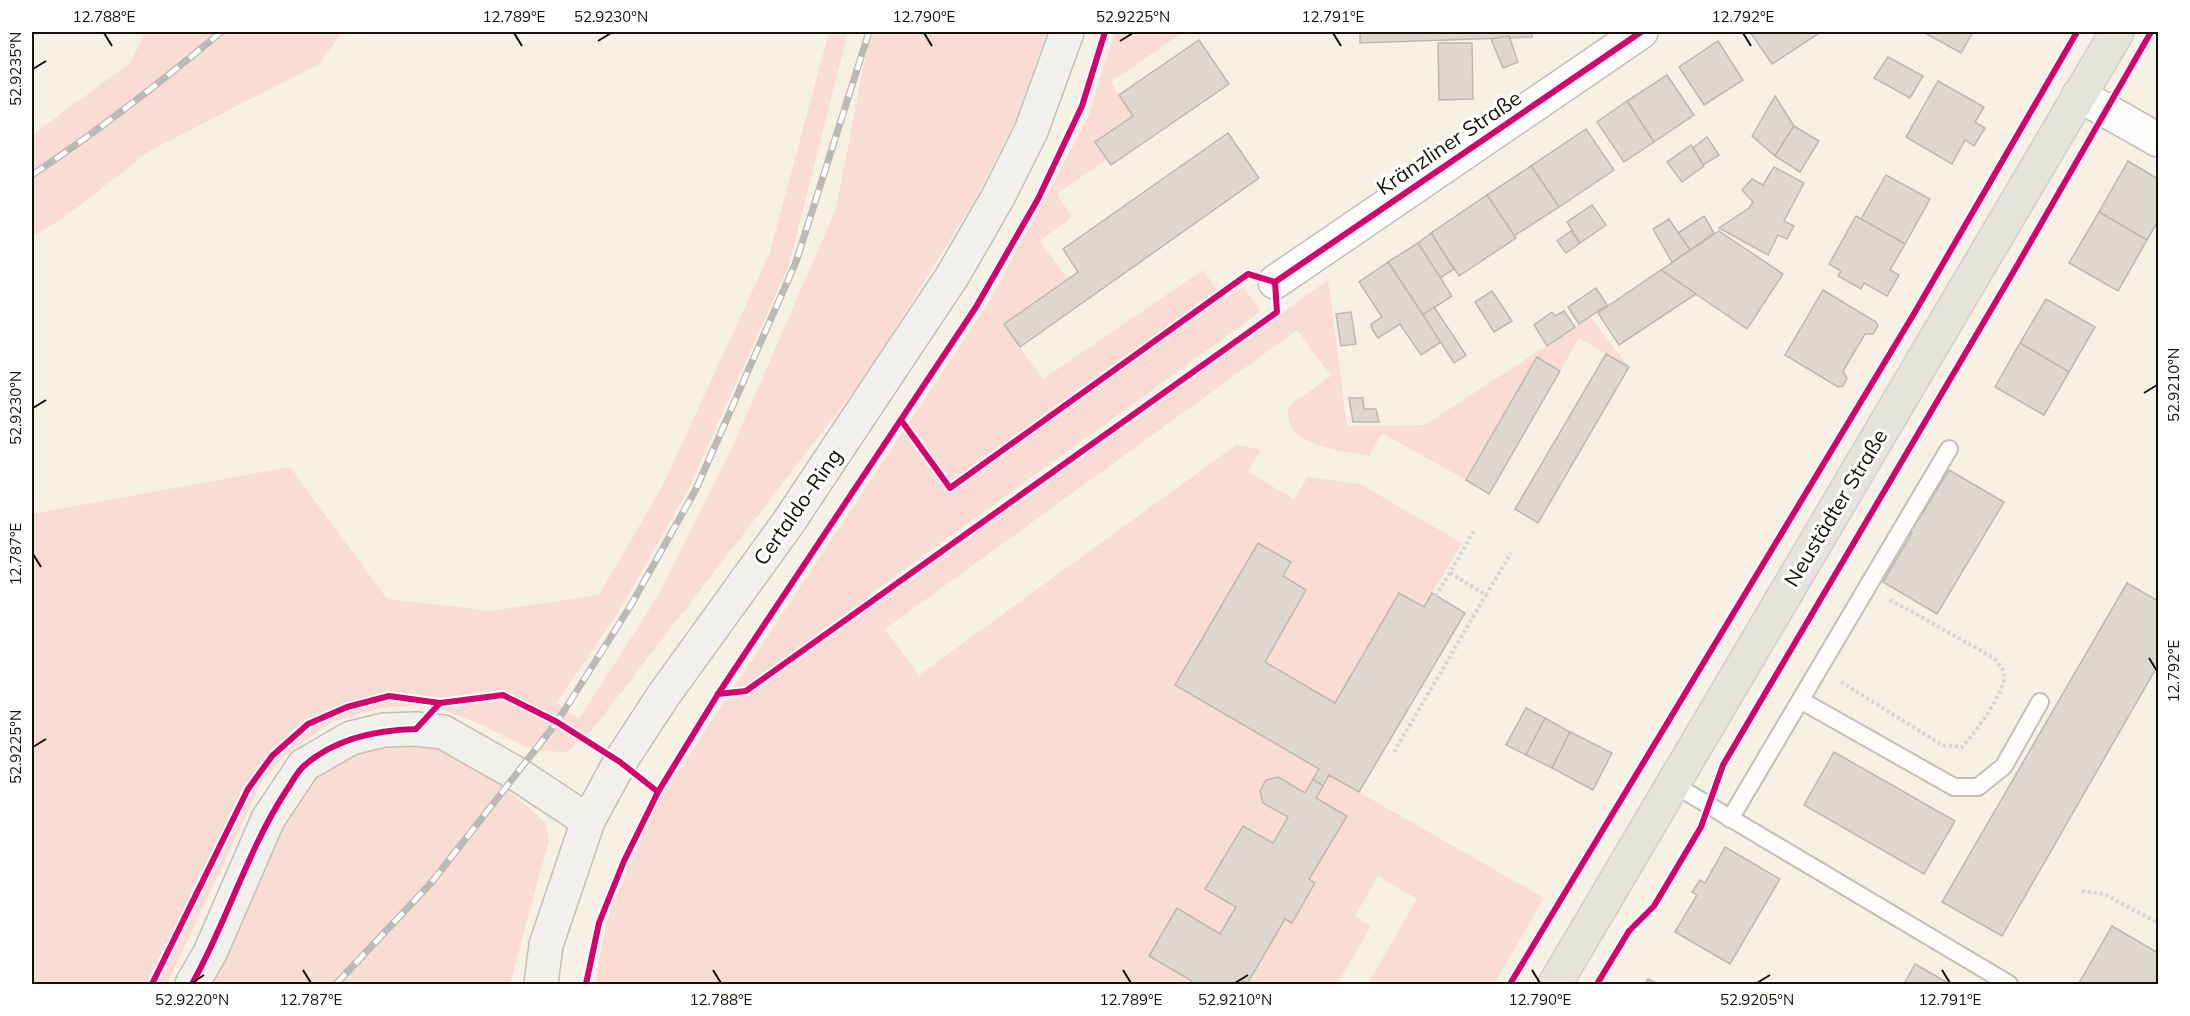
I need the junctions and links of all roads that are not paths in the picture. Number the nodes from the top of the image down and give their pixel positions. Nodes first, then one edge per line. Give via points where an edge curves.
1 (1067, 32) edge
2 (1641, 32) edge
3 (2117, 32) edge
4 (2079, 95) junction
5 (2158, 140) edge
6 (1275, 282) dead end
7 (1948, 449) dead end
8 (1802, 701) junction
9 (2040, 702) dead end
10 (1673, 784) junction
11 (1730, 819) junction
12 (588, 821) junction
13 (192, 984) edge
14 (541, 984) edge
15 (1555, 984) edge
16 (2009, 984) edge

1 - 12 main road, Certaldo-Ring via 1031,131 953,275 788,523 663,696
2 - 6 street, Kränzliner Straße
3 - 4 main road, Neustädter Straße
4 - 5 street
4 - 10 main road, Neustädter Straße
7 - 8 lane
8 - 9 lane via 1954,787 1966,788 1978,788 2004,766
8 - 11 lane
10 - 11 lane
10 - 15 main road, Neustädter Straße
11 - 16 lane
12 - 13 main road via 443,732 384,730 351,738 304,765 268,819 210,953
12 - 14 main road, Certaldo-Ring via 546,945

